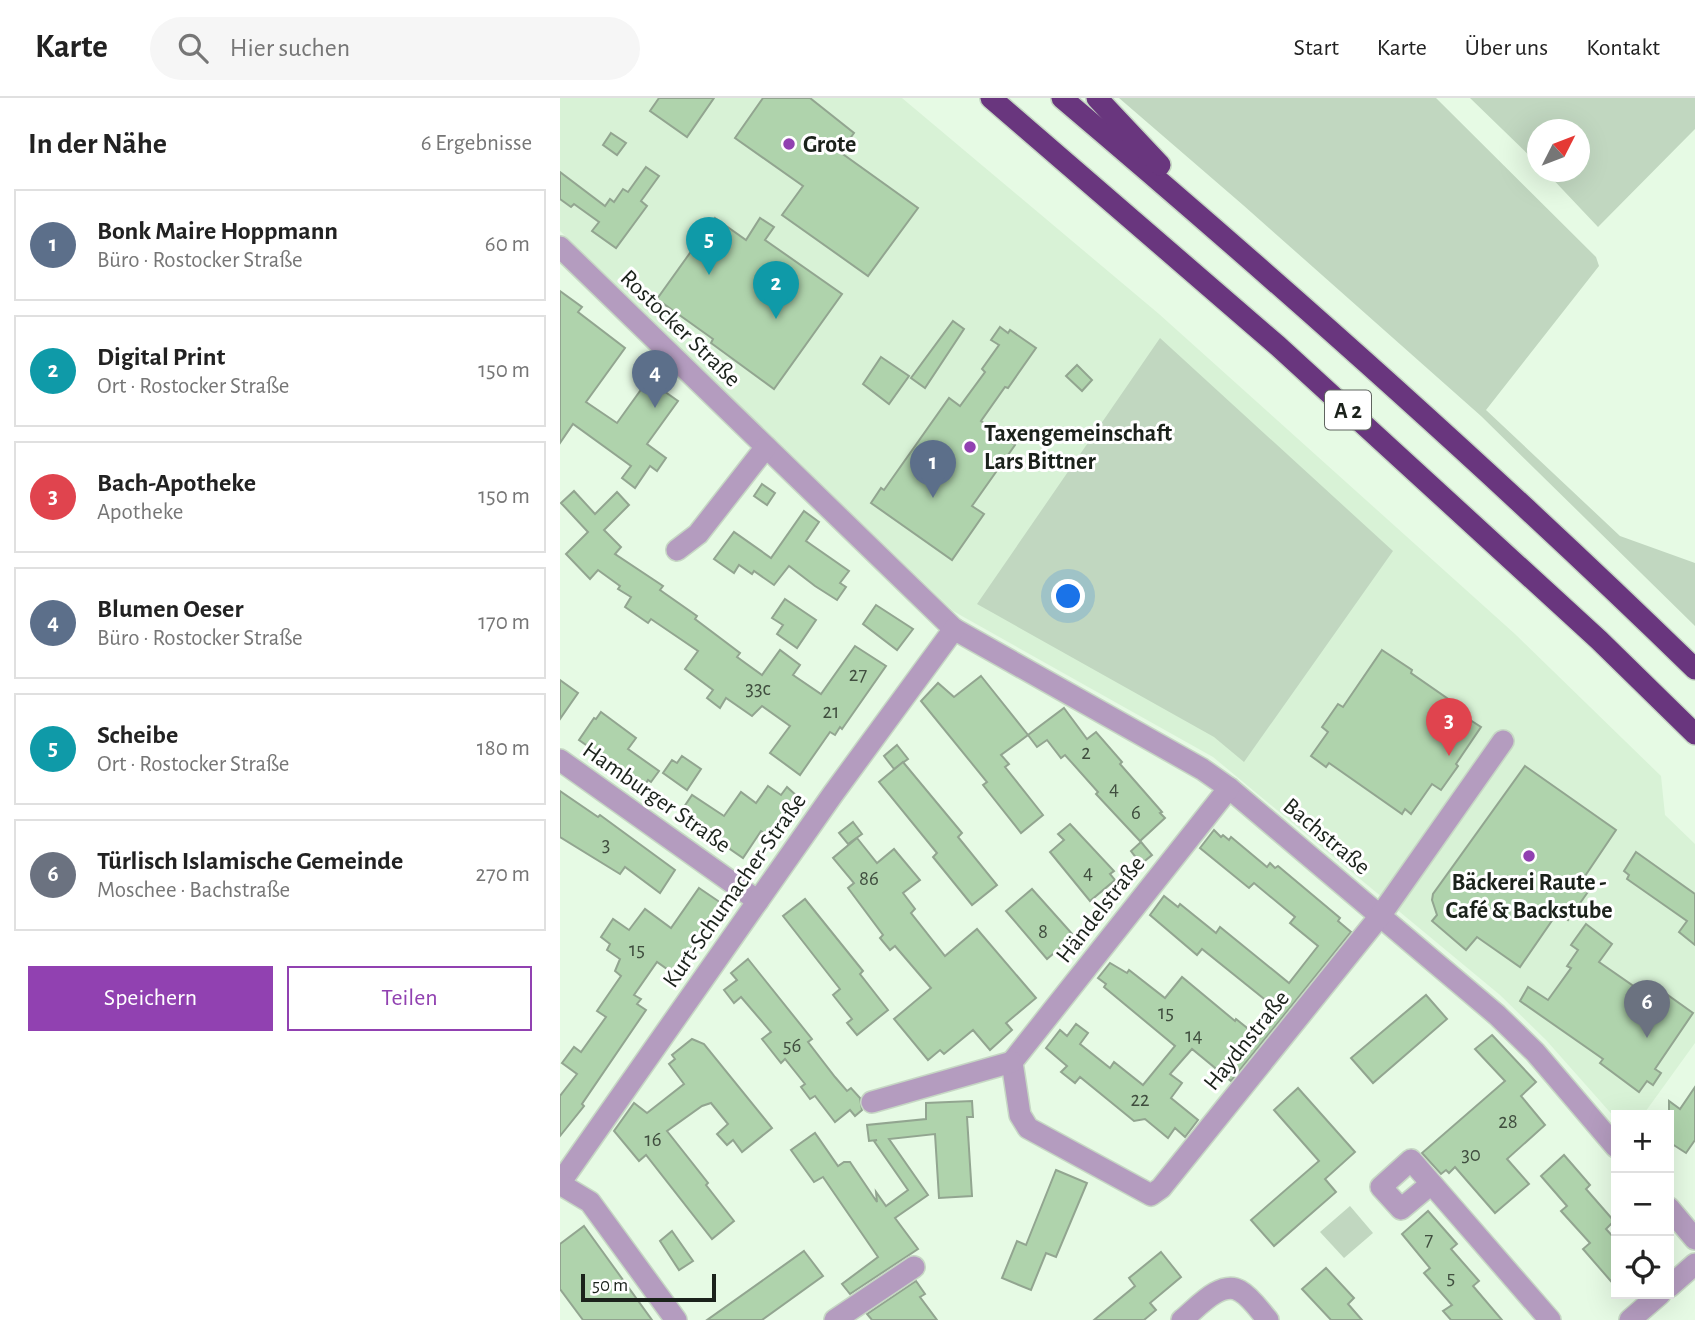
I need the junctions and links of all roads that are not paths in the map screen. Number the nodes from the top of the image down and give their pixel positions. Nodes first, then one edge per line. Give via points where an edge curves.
1 (991, 98) edge
2 (1062, 98) edge
3 (1097, 98) edge
4 (560, 247) edge
5 (1239, 248) junction
6 (766, 447) junction
7 (677, 550) dead end
8 (954, 629) junction
9 (1695, 669) edge
10 (1695, 734) edge
11 (1503, 741) dead end
12 (560, 761) edge
13 (1229, 788) junction
14 (758, 901) junction
15 (1380, 916) junction
16 (1012, 1062) junction
17 (872, 1102) dead end
18 (1611, 1141) edge
19 (560, 1184) edge
20 (1432, 1184) dead end
21 (1674, 1214) edge
22 (1695, 1239) edge
23 (1695, 1264) edge
24 (914, 1267) dead end
25 (1674, 1283) edge
26 (1654, 1299) edge
27 (676, 1320) edge
28 (835, 1320) edge
29 (1182, 1320) edge
30 (1268, 1320) edge
31 (1550, 1320) edge
32 (1630, 1320) edge

1 - 10 highway, A 2 via 1279,346
2 - 5 highway, A 2
3 - 5 highway
4 - 6 street, Rostocker Straße
5 - 9 highway, A 2
6 - 7 street via 698,534
6 - 8 street, Rostocker Straße
8 - 13 street, Bachstraße
8 - 14 street, Kurt-Schumacher-Straße
11 - 15 street, Haydnstraße
12 - 14 street, Hamburger Straße
13 - 15 street, Bachstraße
13 - 16 street, Händelstraße
14 - 19 street, Kurt-Schumacher-Straße
15 - 16 street, Haydnstraße via 1151,1195 1028,1128 1020,1115
15 - 18 street, Bachstraße via 1500,1017
16 - 17 street
19 - 27 street via 590,1202
20 - 31 street
21 - 22 street
23 - 25 street
24 - 28 street
26 - 32 street
29 - 30 street via 1227,1288 1243,1292

